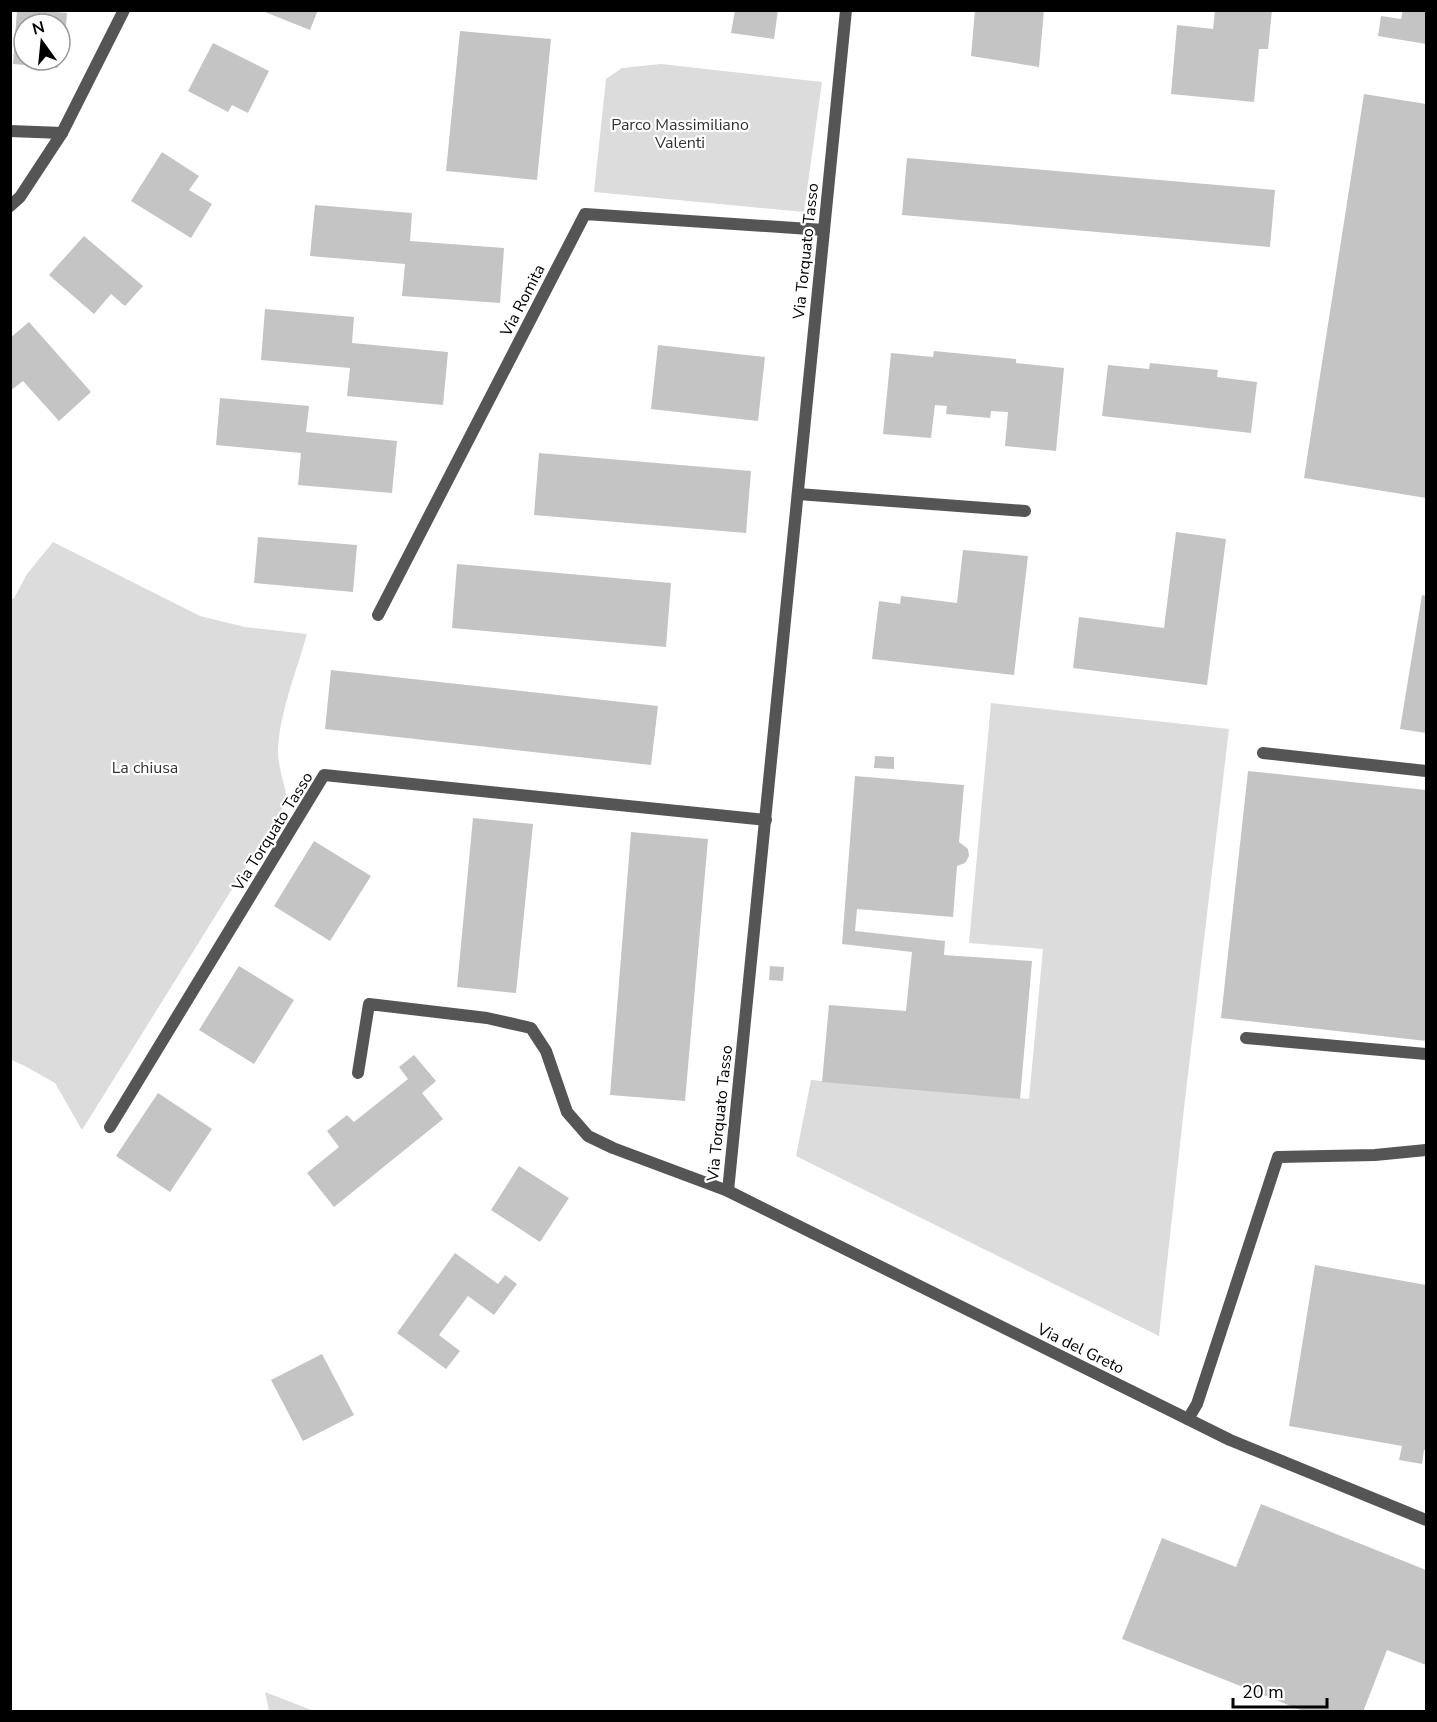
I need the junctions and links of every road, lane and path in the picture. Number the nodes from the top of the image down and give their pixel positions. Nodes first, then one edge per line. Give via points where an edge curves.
1 (124, 10) edge
2 (846, 10) edge
3 (10, 131) edge
4 (62, 133) junction
5 (10, 206) edge
6 (824, 230) junction
7 (798, 494) junction
8 (1025, 511) dead end
9 (378, 615) dead end
10 (1263, 753) dead end
11 (1426, 771) edge
12 (766, 820) junction
13 (1246, 1038) dead end
14 (1426, 1054) edge
15 (358, 1073) dead end
16 (110, 1127) dead end
17 (1426, 1150) edge
18 (728, 1191) junction
19 (1188, 1419) junction
20 (1426, 1520) edge

1 - 4 street
2 - 6 street, Via Torquato Tasso
3 - 4 street
4 - 5 street
6 - 7 street, Via Torquato Tasso
6 - 9 street, Via Romita via 585,214
7 - 8 street
7 - 12 street, Via Torquato Tasso
10 - 11 street
12 - 16 street, Via Torquato Tasso via 324,775
12 - 18 street, Via Torquato Tasso
13 - 14 street
15 - 18 street, Via Torquato Tasso via 369,1004 487,1018 531,1028 546,1051 567,1112 588,1136
17 - 19 street via 1278,1157 1197,1404
18 - 19 street, Via del Greto
19 - 20 street, Via del Greto

